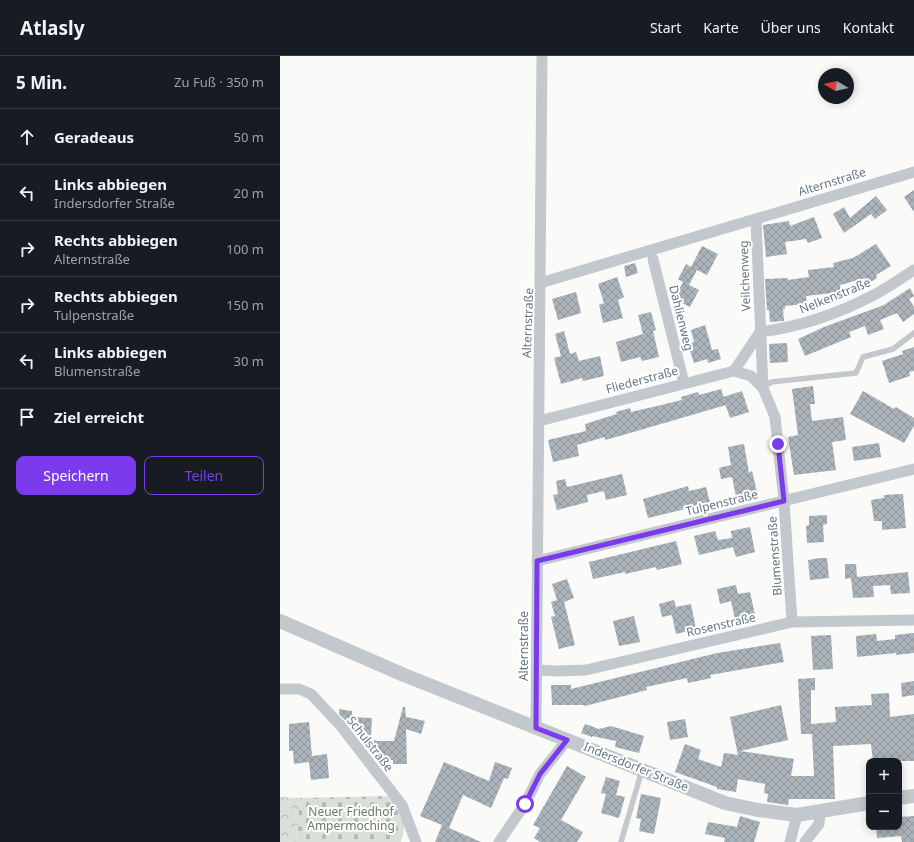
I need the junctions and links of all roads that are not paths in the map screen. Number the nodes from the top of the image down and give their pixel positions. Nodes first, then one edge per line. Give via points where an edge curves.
1 (542, 56) edge
2 (914, 172) edge
3 (756, 219) junction
4 (653, 259) dead end
5 (914, 270) edge
6 (540, 283) junction
7 (760, 332) junction
8 (914, 333) edge
9 (734, 371) junction
10 (751, 376) joint
11 (684, 383) junction
12 (763, 388) junction
13 (539, 421) junction
14 (914, 469) edge
15 (784, 501) junction
16 (537, 561) junction
17 (914, 620) edge
18 (280, 621) edge
19 (792, 622) junction
20 (537, 670) junction
21 (280, 689) edge
22 (536, 728) junction
23 (567, 740) junction
24 (642, 770) junction
25 (914, 796) edge
26 (902, 798) edge
27 (866, 804) edge
28 (820, 812) junction
29 (797, 815) junction
30 (416, 842) edge
31 (499, 842) edge
32 (621, 842) edge
33 (790, 842) edge
34 (805, 842) edge

1 - 6 street
2 - 3 street, Alternstraße
3 - 6 street, Alternstraße
3 - 7 street, Veilchenweg
4 - 11 street, Dahlienweg
5 - 7 street, Nelkenstraße via 872,296 842,310 790,328
6 - 13 street, Alternstraße
7 - 9 street
7 - 12 street, Veilchenweg
8 - 12 lane via 893,349 863,357 856,373 771,382
9 - 10 street, Fliederstraße
9 - 11 street, Fliederstraße
10 - 12 street, Blumenstraße
11 - 13 street, Fliederstraße
12 - 15 street, Blumenstraße via 775,417
13 - 16 street, Alternstraße
14 - 15 street, Tulpenstraße
15 - 16 street, Tulpenstraße
15 - 19 street, Blumenstraße
16 - 20 street, Alternstraße
17 - 19 street, Rosenstraße
18 - 22 street, Indersdorfer Straße via 404,675
19 - 20 street, Rosenstraße via 586,670
20 - 22 street, Alternstraße
21 - 30 street, Schulstraße via 299,690 311,694 340,725 402,805
22 - 23 street, Indersdorfer Straße
23 - 24 street, Indersdorfer Straße
23 - 31 street via 540,774 525,804
24 - 29 street, Indersdorfer Straße via 725,803
24 - 32 lane
25 - 26 street
27 - 28 street, Indersdorfer Straße
28 - 29 street, Indersdorfer Straße
28 - 34 street via 819,824
29 - 33 street

